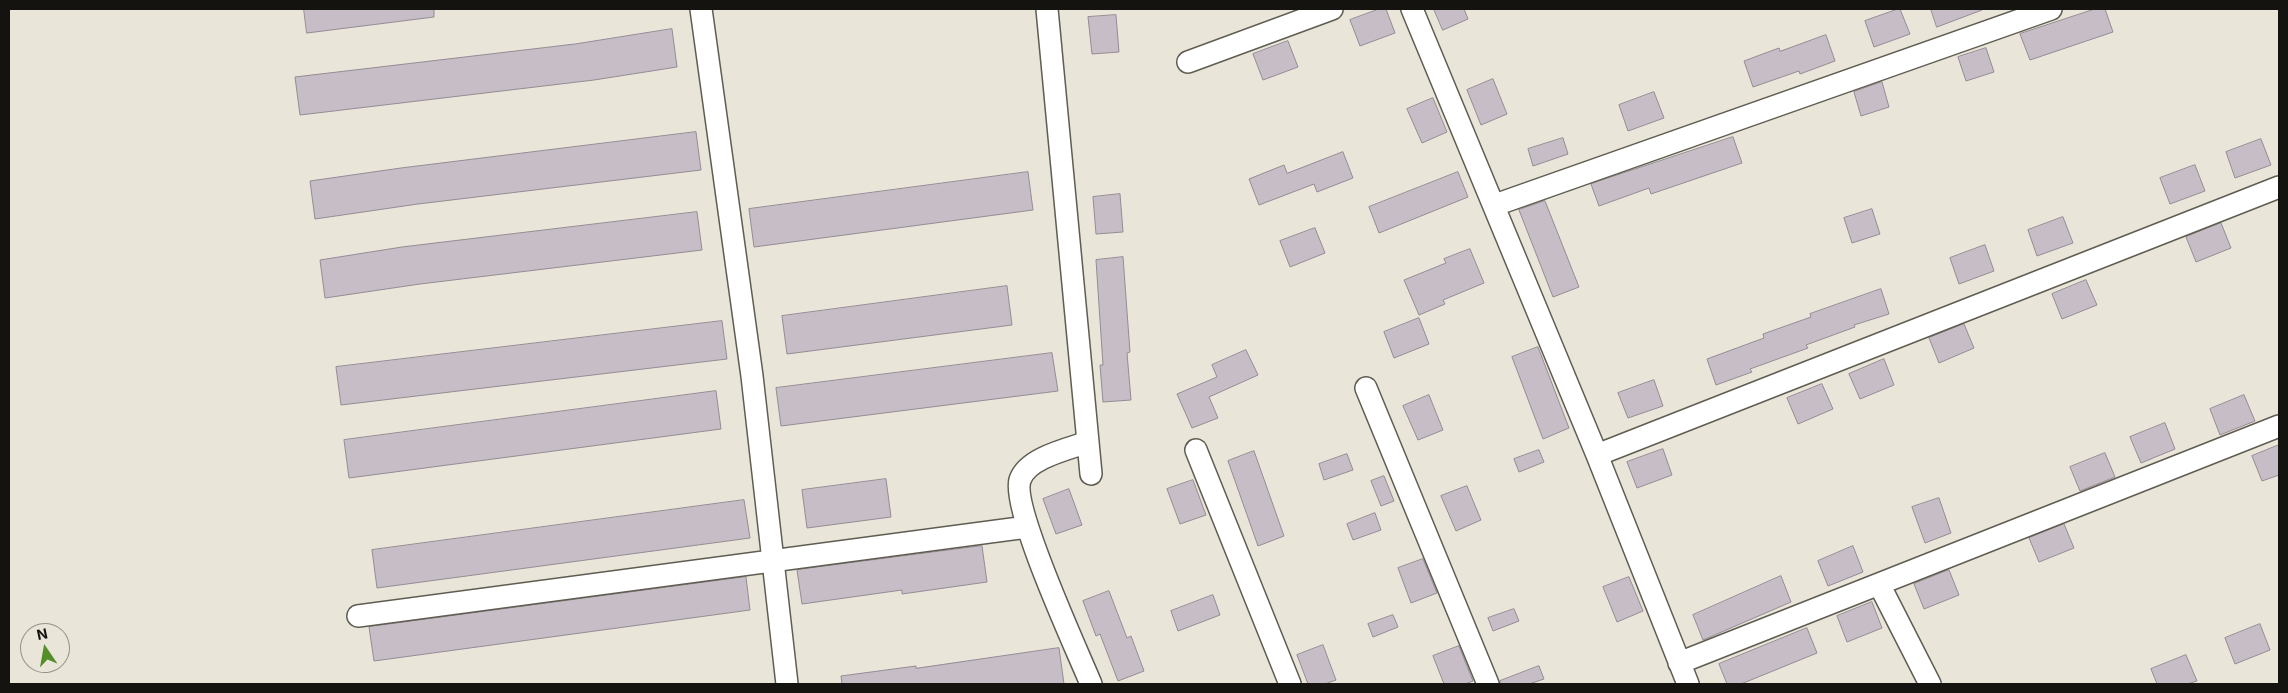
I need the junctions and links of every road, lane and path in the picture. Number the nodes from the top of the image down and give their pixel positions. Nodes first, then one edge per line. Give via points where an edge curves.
1 (701, 9) edge
2 (1047, 9) edge
3 (1332, 9) edge
4 (1412, 9) edge
5 (2050, 9) edge
6 (1188, 62) dead end
7 (2279, 187) edge
8 (1495, 205) junction
9 (1366, 388) dead end
10 (2279, 426) edge
11 (1088, 442) junction
12 (1196, 450) dead end
13 (1597, 455) junction
14 (1091, 474) dead end
15 (1026, 527) junction
16 (772, 559) junction
17 (1879, 584) junction
18 (358, 616) dead end
19 (1680, 663) junction
20 (787, 684) edge
21 (1091, 684) edge
22 (1290, 684) edge
23 (1488, 684) edge
24 (1688, 684) edge
25 (1930, 684) edge

1 - 16 street via 752,376
2 - 11 street
3 - 6 street
4 - 8 street
5 - 8 street
7 - 13 street
8 - 13 street
9 - 23 street
10 - 17 street
11 - 14 street
11 - 15 street via 1036,461 1020,479
12 - 22 street
13 - 19 street
15 - 16 street
15 - 21 street
16 - 18 street
16 - 20 street
17 - 19 street
17 - 25 street
19 - 24 street

